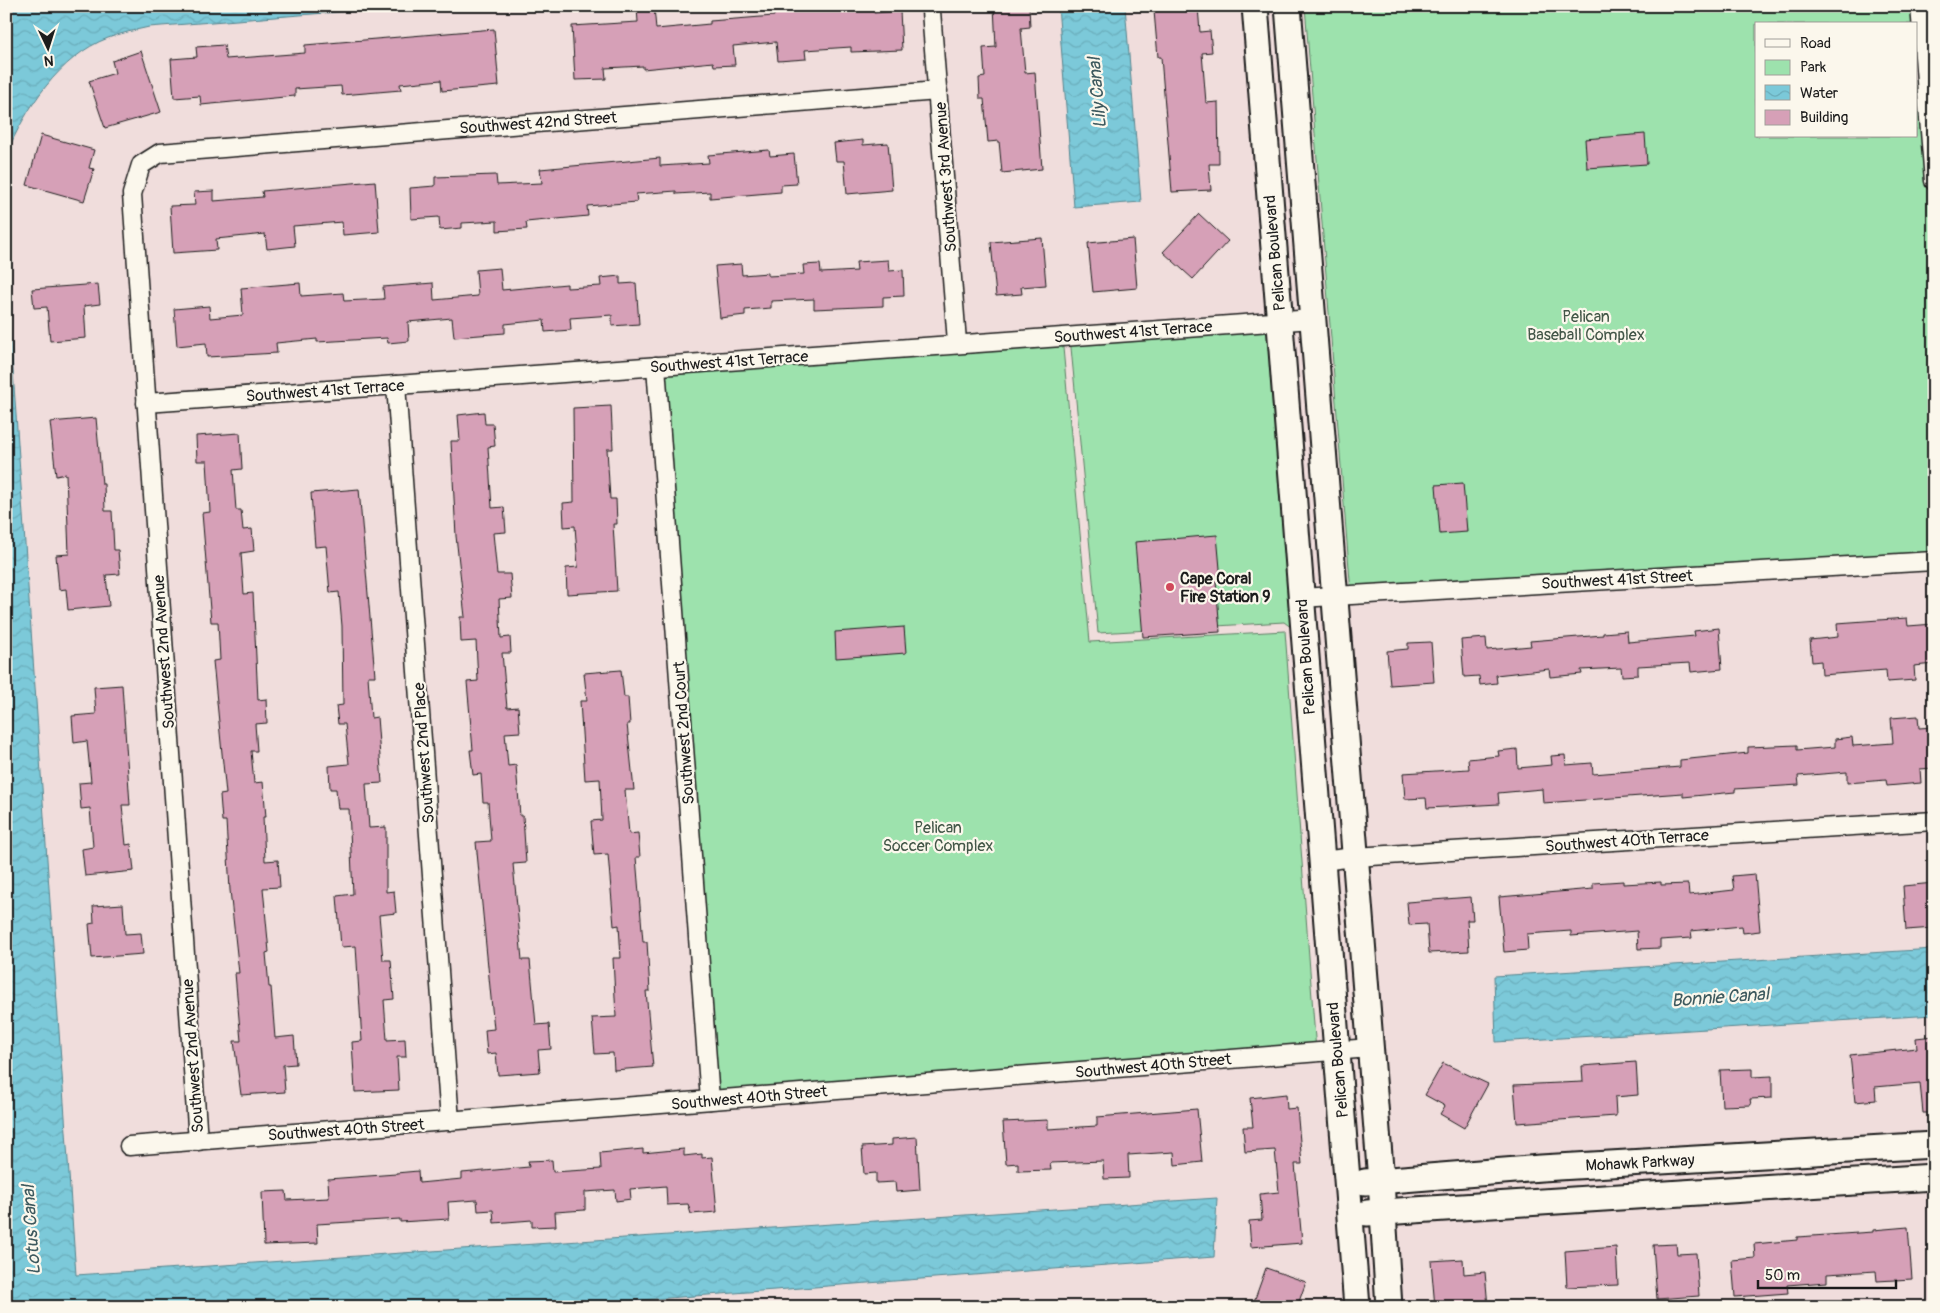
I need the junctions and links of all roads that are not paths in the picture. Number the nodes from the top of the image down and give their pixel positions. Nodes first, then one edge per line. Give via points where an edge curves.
1 (1255, 6) edge
2 (1288, 6) edge
3 (1920, 6) edge
4 (932, 11) dead end
5 (938, 91) junction
6 (142, 164) joint
7 (1934, 181) edge
8 (1313, 319) junction
9 (1279, 321) junction
10 (957, 342) junction
11 (656, 366) junction
12 (396, 384) junction
13 (146, 403) junction
14 (1934, 561) edge
15 (1334, 596) junction
16 (1300, 598) junction
17 (1934, 821) edge
18 (1355, 857) junction
19 (1321, 861) junction
20 (1370, 1048) junction
21 (1336, 1051) junction
22 (710, 1100) junction
23 (450, 1121) junction
24 (198, 1141) junction
25 (1934, 1144) edge
26 (128, 1146) dead end
27 (1934, 1177) edge
28 (1381, 1181) junction
29 (1347, 1184) junction
30 (1382, 1212) junction
31 (1349, 1214) junction
32 (1357, 1307) edge
33 (1389, 1307) edge

1 - 9 street, Pelican Boulevard
2 - 8 street, Pelican Boulevard
3 - 7 street
4 - 5 street, Southwest 3rd Avenue
5 - 6 street, Southwest 42nd Street via 160,154
5 - 10 street, Southwest 3rd Avenue
6 - 13 street, Southwest 2nd Avenue via 132,194
8 - 9 street, Southwest 41st Terrace
8 - 15 street, Pelican Boulevard
9 - 10 street, Southwest 41st Terrace
9 - 16 street, Pelican Boulevard
10 - 11 street, Southwest 41st Terrace
11 - 12 street, Southwest 41st Terrace
11 - 22 street, Southwest 2nd Court
12 - 13 street, Southwest 41st Terrace
12 - 23 street, Southwest 2nd Place
13 - 24 street, Southwest 2nd Avenue
14 - 15 street, Southwest 41st Street
15 - 16 street, Southwest 41st Street
15 - 18 street, Pelican Boulevard
16 - 19 street, Pelican Boulevard
17 - 18 street, Southwest 40th Terrace
18 - 19 street, Southwest 40th Terrace
18 - 20 street, Pelican Boulevard
19 - 21 street, Pelican Boulevard
20 - 21 street, Southwest 40th Street
20 - 28 street, Pelican Boulevard
21 - 22 street, Southwest 40th Street
21 - 29 street, Pelican Boulevard
22 - 23 street, Southwest 40th Street
23 - 24 street, Southwest 40th Street
24 - 26 street, Southwest 40th Street
25 - 28 street, Mohawk Parkway
27 - 30 street, Mohawk Parkway
28 - 29 street, Mohawk Parkway
28 - 30 street, Pelican Boulevard
29 - 31 street, Pelican Boulevard
30 - 31 street, Mohawk Parkway
30 - 33 street, Pelican Boulevard
31 - 32 street, Pelican Boulevard

